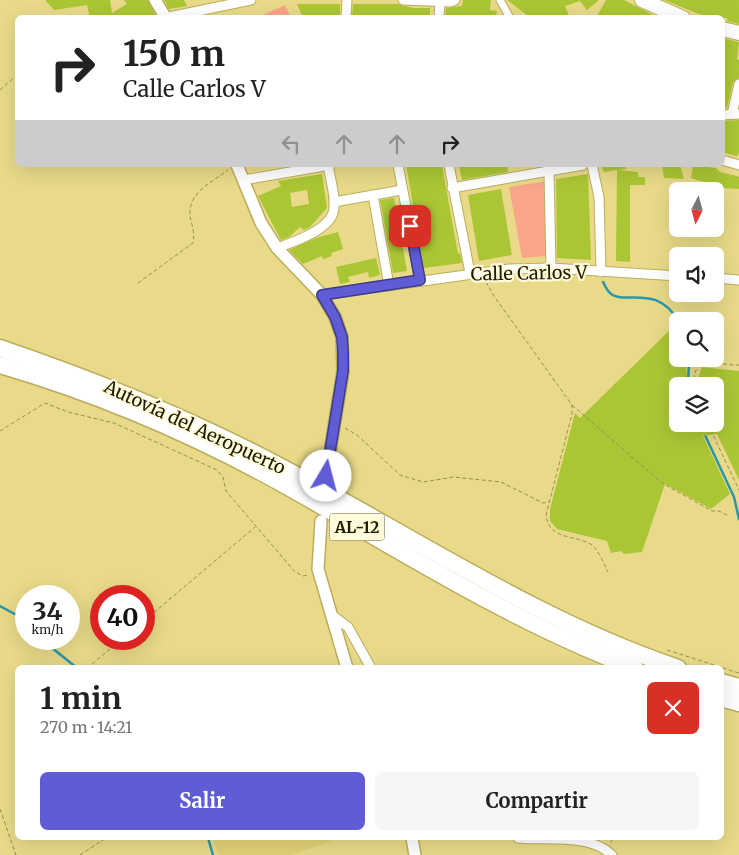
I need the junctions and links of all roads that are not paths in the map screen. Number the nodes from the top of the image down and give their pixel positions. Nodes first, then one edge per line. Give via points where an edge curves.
1 (155, 0) edge
2 (251, 0) edge
3 (347, 0) edge
4 (404, 0) edge
5 (455, 0) edge
6 (500, 0) edge
7 (642, 0) edge
8 (440, 1) edge
9 (209, 4) edge
10 (164, 15) edge
11 (172, 15) edge
12 (346, 15) edge
13 (440, 15) edge
14 (508, 15) edge
15 (676, 15) edge
16 (725, 30) edge
17 (739, 33) edge
18 (739, 84) edge
19 (731, 114) edge
20 (725, 161) edge
21 (739, 165) edge
22 (237, 167) edge
23 (318, 167) edge
24 (329, 167) edge
25 (398, 167) edge
26 (449, 167) edge
27 (572, 167) edge
28 (592, 167) edge
29 (549, 171) junction
30 (244, 180) junction
31 (452, 188) junction
32 (402, 190) junction
33 (373, 195) junction
34 (334, 202) junction
35 (277, 248) junction
36 (551, 268) junction
37 (601, 272) junction
38 (470, 273) junction
39 (669, 276) edge
40 (724, 279) edge
41 (420, 280) junction
42 (739, 280) edge
43 (388, 286) junction
44 (322, 295) junction
45 (0, 348) edge
46 (0, 365) edge
47 (326, 476) dead end
48 (321, 521) dead end
49 (333, 616) junction
50 (347, 665) edge
51 (369, 665) edge
52 (628, 665) edge
53 (671, 665) edge
54 (724, 683) edge
55 (739, 687) edge
56 (724, 699) edge
57 (739, 703) edge
58 (412, 840) edge
59 (554, 840) edge
60 (415, 855) edge
61 (612, 855) edge

1 - 10 street
2 - 9 street
3 - 12 street
4 - 8 street
5 - 8 street
6 - 14 street
7 - 15 main road
8 - 13 street
9 - 11 street
16 - 17 main road
18 - 19 street
20 - 21 street
22 - 30 street
23 - 30 street
24 - 34 street
25 - 32 street
26 - 31 street
27 - 29 street
28 - 37 street via 599,197
29 - 31 street
29 - 36 street
30 - 35 street via 261,222
31 - 38 street
32 - 33 street
32 - 41 street
33 - 34 street
33 - 43 street
34 - 35 street via 332,214 312,235
35 - 44 street
36 - 37 street, Calle Carlos V
36 - 38 street, Calle Carlos V
37 - 39 street, Calle Carlos V
38 - 41 street, Calle Carlos V
40 - 42 street
41 - 43 street, Calle Carlos V
43 - 44 street, Calle Carlos V
44 - 47 street via 335,317 343,352 343,371
45 - 53 highway, Autovía del Aeropuerto / AL-12 via 98,382 182,418 280,466 524,602 566,623
46 - 52 highway, Autovía del Aeropuerto / AL-12 via 77,391 187,437 297,492 484,598
48 - 49 street via 318,569
49 - 50 street
49 - 51 street via 348,627
54 - 55 highway
56 - 57 highway
58 - 60 street
59 - 61 street via 591,842

